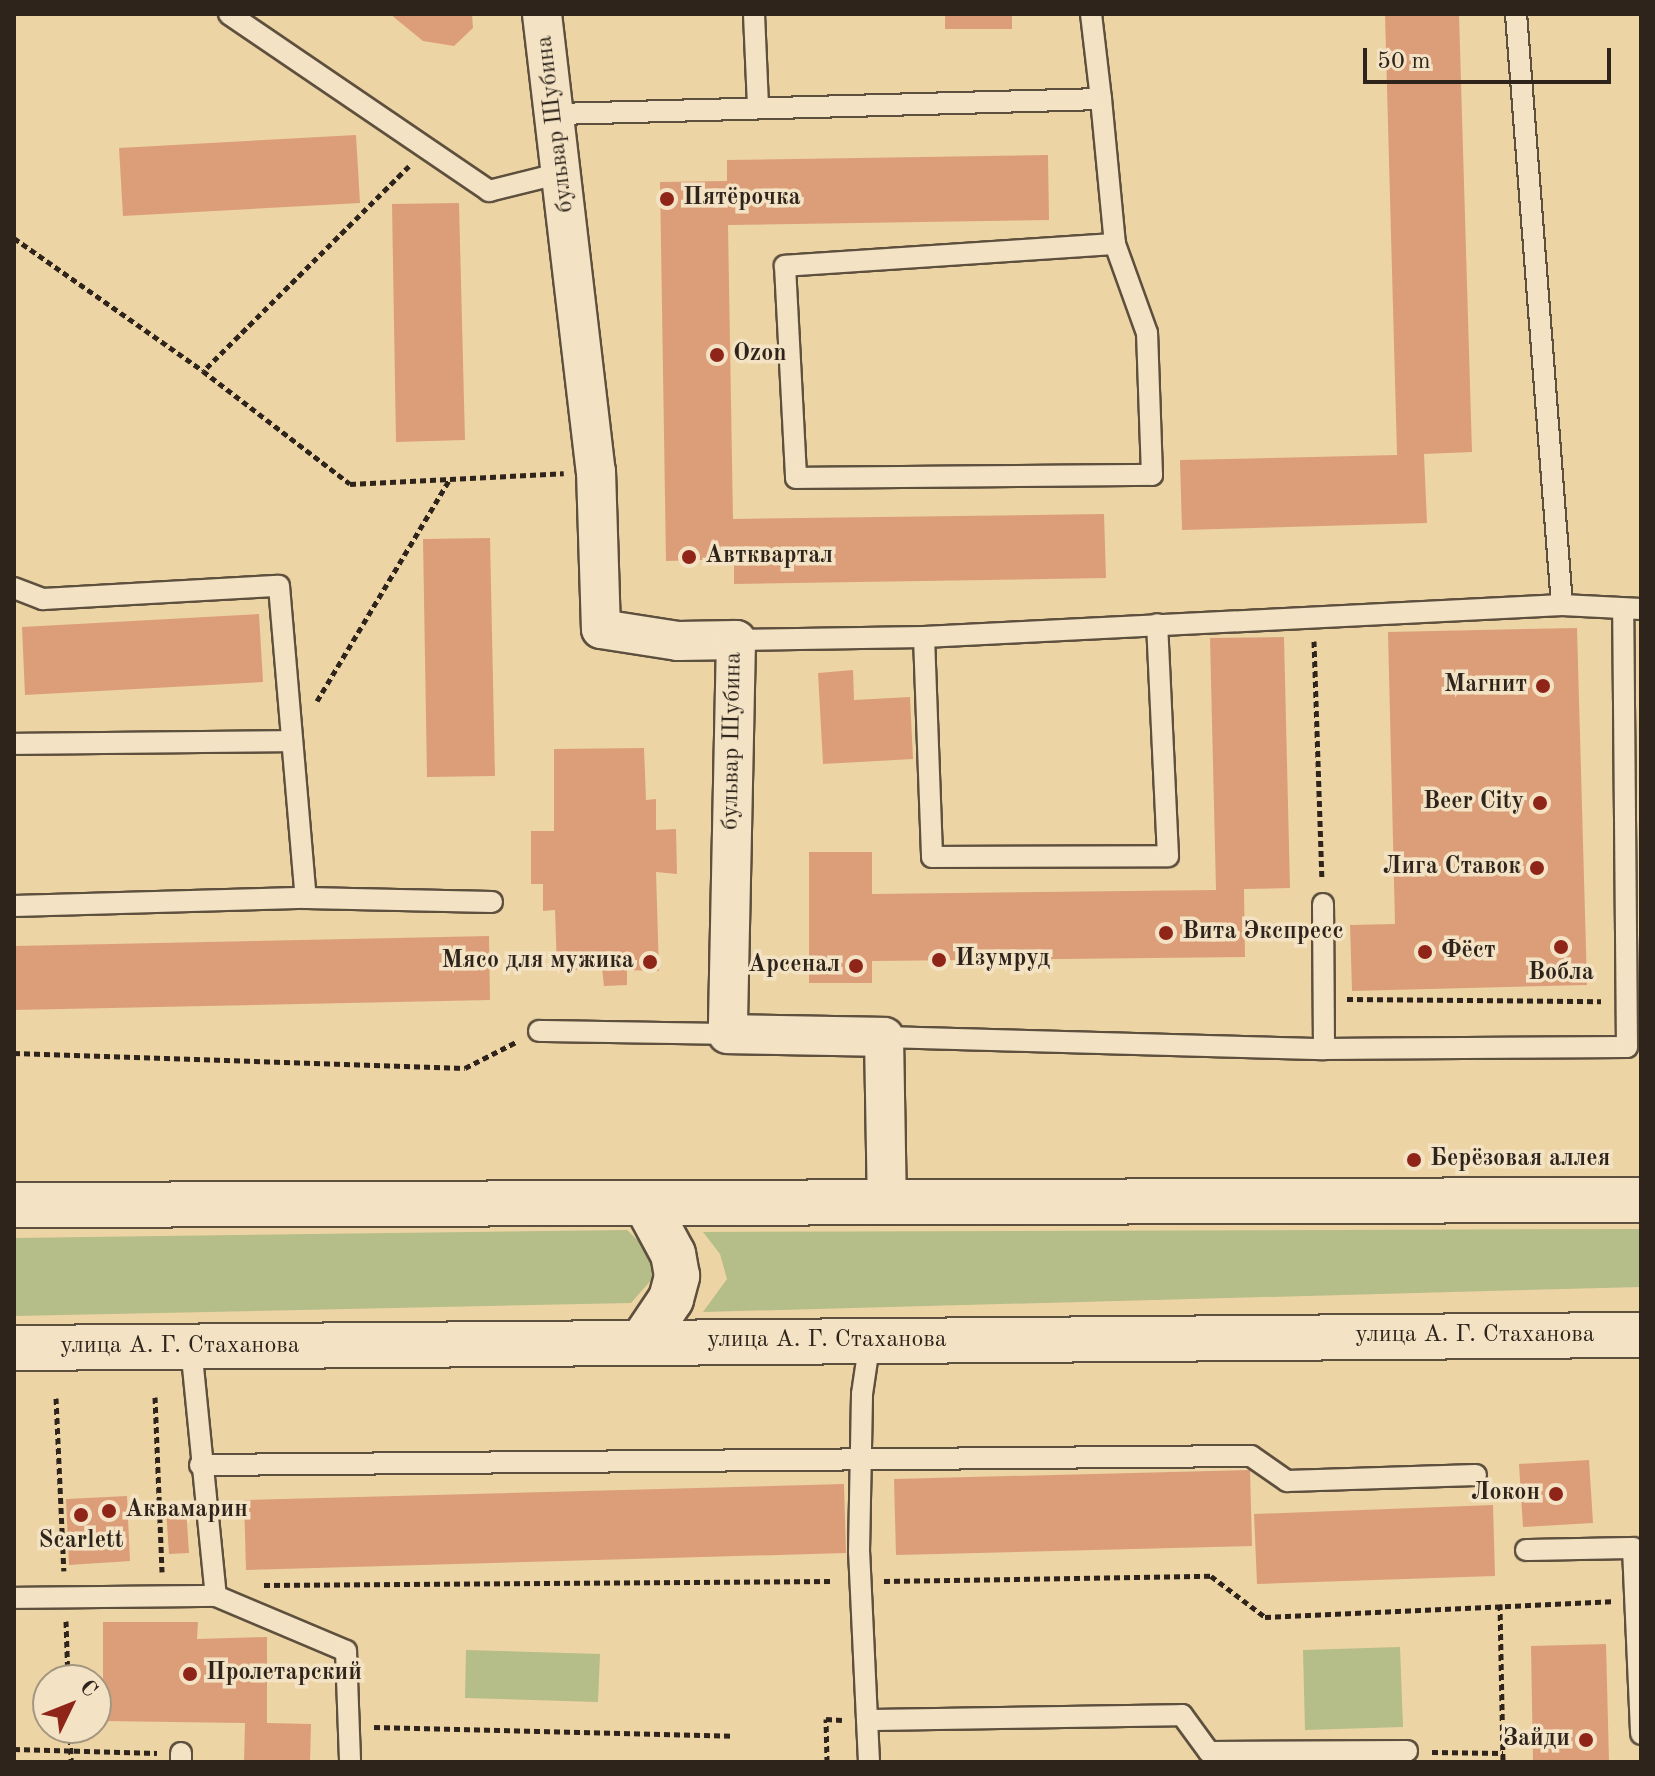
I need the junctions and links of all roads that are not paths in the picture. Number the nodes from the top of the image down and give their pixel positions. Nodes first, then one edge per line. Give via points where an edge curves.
1 (229, 14) edge
2 (542, 14) edge
3 (754, 14) edge
4 (1091, 14) edge
5 (1516, 14) edge
6 (1101, 99) junction
7 (758, 106) junction
8 (558, 114) junction
9 (561, 173) junction
10 (1115, 244) junction
11 (14, 588) edge
12 (1562, 605) junction
13 (1632, 609) edge
14 (1157, 624) junction
15 (924, 637) junction
16 (736, 640) junction
17 (292, 741) junction
18 (14, 744) edge
19 (306, 898) junction
20 (492, 902) dead end
21 (1323, 904) road end
22 (14, 906) edge
23 (539, 1031) road end
24 (728, 1034) junction
25 (884, 1037) junction
26 (1324, 1049) junction
27 (1641, 1200) edge
28 (887, 1203) junction
29 (646, 1204) junction
30 (14, 1205) edge
31 (1641, 1335) edge
32 (870, 1340) junction
33 (642, 1342) junction
34 (191, 1347) junction
35 (14, 1348) edge
36 (861, 1458) junction
37 (200, 1465) junction
38 (1476, 1475) dead end
39 (1526, 1550) dead end
40 (215, 1591) junction
41 (14, 1598) edge
42 (867, 1720) junction
43 (1641, 1734) edge
44 (1407, 1751) road end
45 (350, 1762) edge
46 (869, 1762) edge

1 - 9 lane via 489,191
2 - 8 street, бульвар Шубина
3 - 7 lane
4 - 6 lane
5 - 12 lane
6 - 7 lane
6 - 10 lane
7 - 8 lane
8 - 9 street, бульвар Шубина
9 - 16 street, бульвар Шубина via 596,471 601,629 678,641
10 - 10 lane via 1147,333 1152,475 796,478 785,266
11 - 17 lane via 43,599 279,586
12 - 13 lane
12 - 14 lane
13 - 26 lane via 1627,1047
14 - 15 lane
14 - 15 lane via 1168,856 932,857
15 - 16 lane
16 - 24 street, бульвар Шубина
17 - 18 lane
17 - 19 lane
19 - 20 lane
19 - 22 lane
21 - 26 lane
23 - 24 lane
24 - 25 street
25 - 26 lane
25 - 28 street
27 - 28 main road
28 - 29 main road
29 - 30 main road
29 - 33 main road via 673,1254 677,1276 671,1299
31 - 32 main road, улица А. Г. Стаханова
32 - 33 main road, улица А. Г. Стаханова
32 - 36 lane
33 - 34 main road, улица А. Г. Стаханова
34 - 35 main road, улица А. Г. Стаханова
34 - 37 lane
36 - 37 lane
36 - 38 lane via 1251,1456 1287,1481
36 - 42 lane
37 - 40 lane
39 - 43 lane via 1633,1548
40 - 41 lane
40 - 45 lane via 346,1651
42 - 44 lane via 1182,1715 1209,1752
42 - 46 lane

